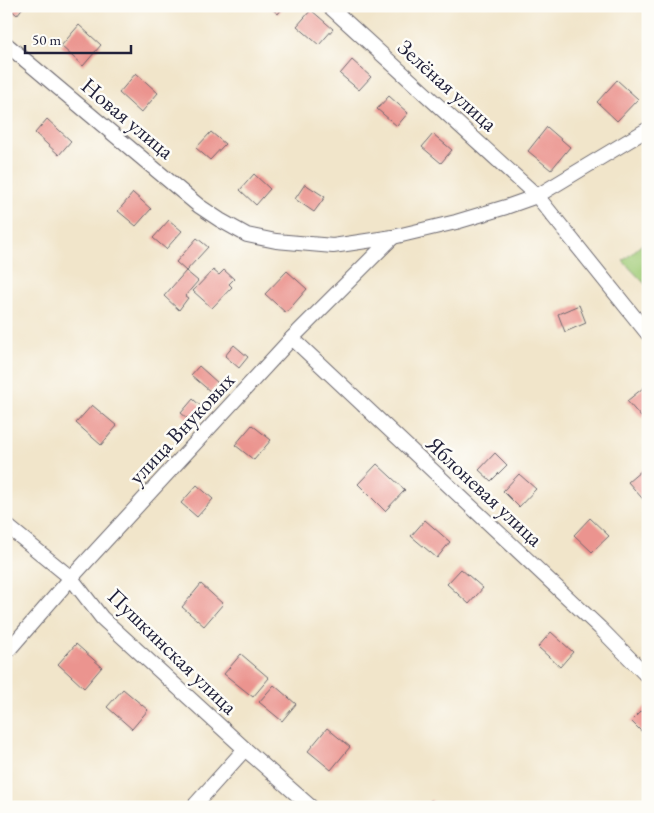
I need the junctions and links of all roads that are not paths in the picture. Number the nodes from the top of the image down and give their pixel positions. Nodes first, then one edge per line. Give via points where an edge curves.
1 (330, 6) edge
2 (6, 44) edge
3 (648, 129) edge
4 (537, 196) junction
5 (393, 237) junction
6 (648, 334) edge
7 (292, 338) junction
8 (6, 525) edge
9 (71, 578) junction
10 (6, 654) edge
11 (648, 677) edge
12 (245, 749) junction
13 (193, 807) edge
14 (311, 807) edge

1 - 4 street, Зелёная улица
2 - 5 street, Новая улица via 198,206 247,235 333,246
3 - 4 street, Новая улица
4 - 5 street, Новая улица via 456,222
4 - 6 street, Зелёная улица
5 - 7 street, улица Внуковых
7 - 9 street, улица Внуковых
7 - 11 street, Яблоневая улица
8 - 9 street, Пушкинская улица
9 - 10 street, улица Внуковых
9 - 12 street, Пушкинская улица via 102,618
12 - 13 street
12 - 14 street, Пушкинская улица

